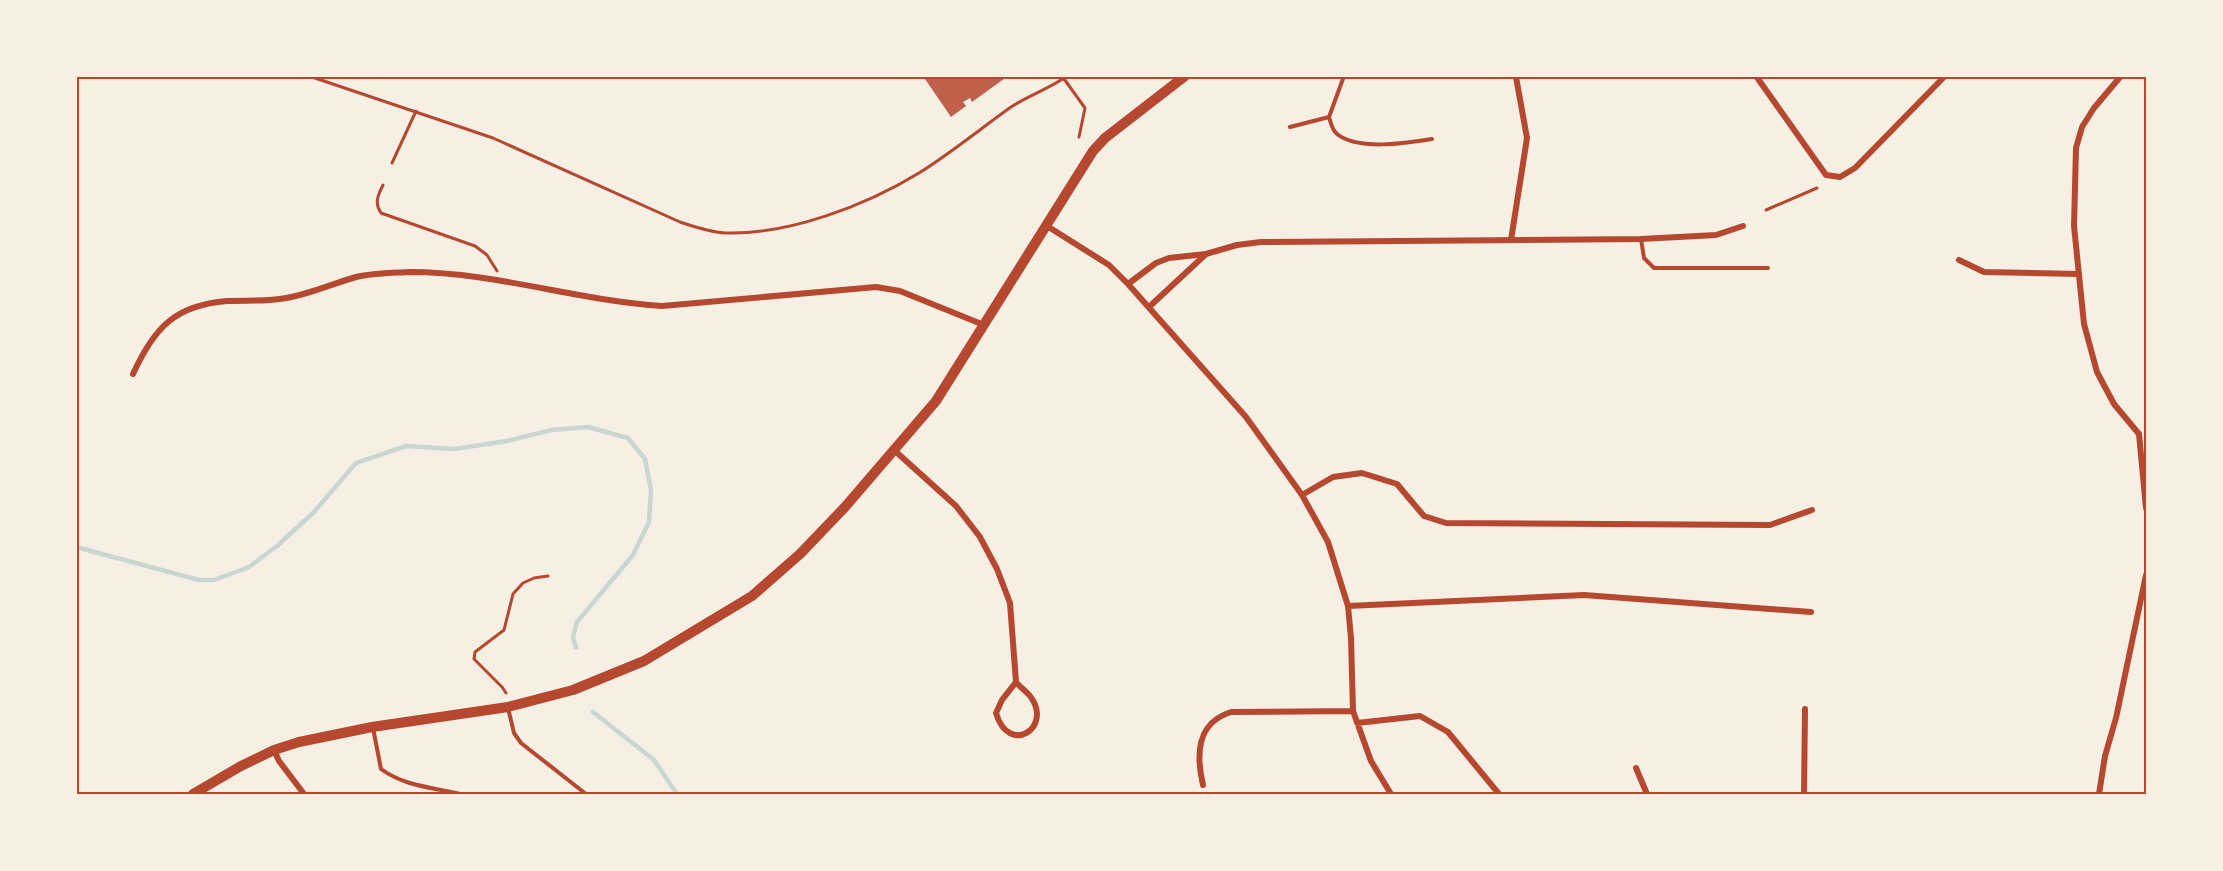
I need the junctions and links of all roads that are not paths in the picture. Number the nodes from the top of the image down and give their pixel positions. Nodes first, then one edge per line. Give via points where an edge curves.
1 (1185, 76) edge
2 (1344, 76) edge
3 (1756, 76) edge
4 (1945, 76) edge
5 (2121, 76) edge
6 (1516, 77) edge
7 (1329, 117) junction
8 (1290, 127) dead end
9 (1432, 139) dead end
10 (1047, 226) junction
11 (1743, 226) dead end
12 (1641, 239) junction
13 (1511, 240) junction
14 (1206, 254) junction
15 (1959, 260) dead end
16 (1768, 268) dead end
17 (2079, 274) junction
18 (1128, 284) junction
19 (1149, 307) junction
20 (984, 325) junction
21 (133, 374) dead end
22 (2146, 430) edge
23 (2139, 434) junction
24 (894, 450) junction
25 (1302, 495) junction
26 (2146, 508) edge
27 (1812, 510) dead end
28 (2146, 575) edge
29 (1348, 606) junction
30 (1811, 612) dead end
31 (1016, 682) junction
32 (508, 707) junction
33 (1805, 710) dead end
34 (1353, 711) junction
35 (1357, 723) junction
36 (372, 728) junction
37 (274, 750) junction
38 (1636, 768) dead end
39 (1203, 785) dead end
40 (193, 795) edge
41 (304, 795) edge
42 (460, 795) edge
43 (585, 795) edge
44 (1391, 795) edge
45 (1498, 795) edge
46 (1647, 795) edge
47 (1804, 795) edge
48 (2099, 795) edge

1 - 10 street via 1093,151
2 - 7 lane
3 - 4 street via 1826,175 1840,177 1855,168
5 - 17 street via 2082,127 2076,148 2074,226
6 - 13 street via 1527,138
7 - 8 lane
7 - 9 lane via 1339,136 1354,141 1402,144
10 - 18 street via 1109,265
10 - 20 street
11 - 12 street via 1716,235
12 - 13 street
12 - 16 lane via 1644,258 1654,268
13 - 14 street via 1261,242 1237,244
14 - 18 street via 1169,258
14 - 19 street
15 - 17 street via 1984,272
17 - 23 street via 2084,324 2097,372 2114,404
18 - 19 street
19 - 25 street via 1246,417
20 - 21 street via 900,291 876,287 662,306 630,304 503,280 384,273 287,298 199,305 170,319 145,348
20 - 24 street via 936,401
22 - 23 street
23 - 26 street
24 - 31 street via 956,506 993,561 1010,603
24 - 32 street via 800,554 752,596 644,661 573,690
25 - 27 street via 1334,477 1362,473 1397,484 1424,516 1446,523 1770,525
25 - 29 street via 1328,542
28 - 48 street via 2116,718 2104,756
29 - 30 street via 1584,595
29 - 34 street
31 - 31 street via 996,713 999,724 1008,733 1019,736 1037,722 1037,711 1031,697
32 - 36 street
32 - 43 lane via 514,734 521,743
33 - 47 street
34 - 35 street
34 - 39 street via 1231,712 1219,716 1203,736 1199,751
35 - 44 street via 1371,761
35 - 45 street via 1420,716 1448,732
36 - 37 street
36 - 42 lane via 381,769 395,779 419,787
37 - 40 street
37 - 41 street
38 - 46 street

